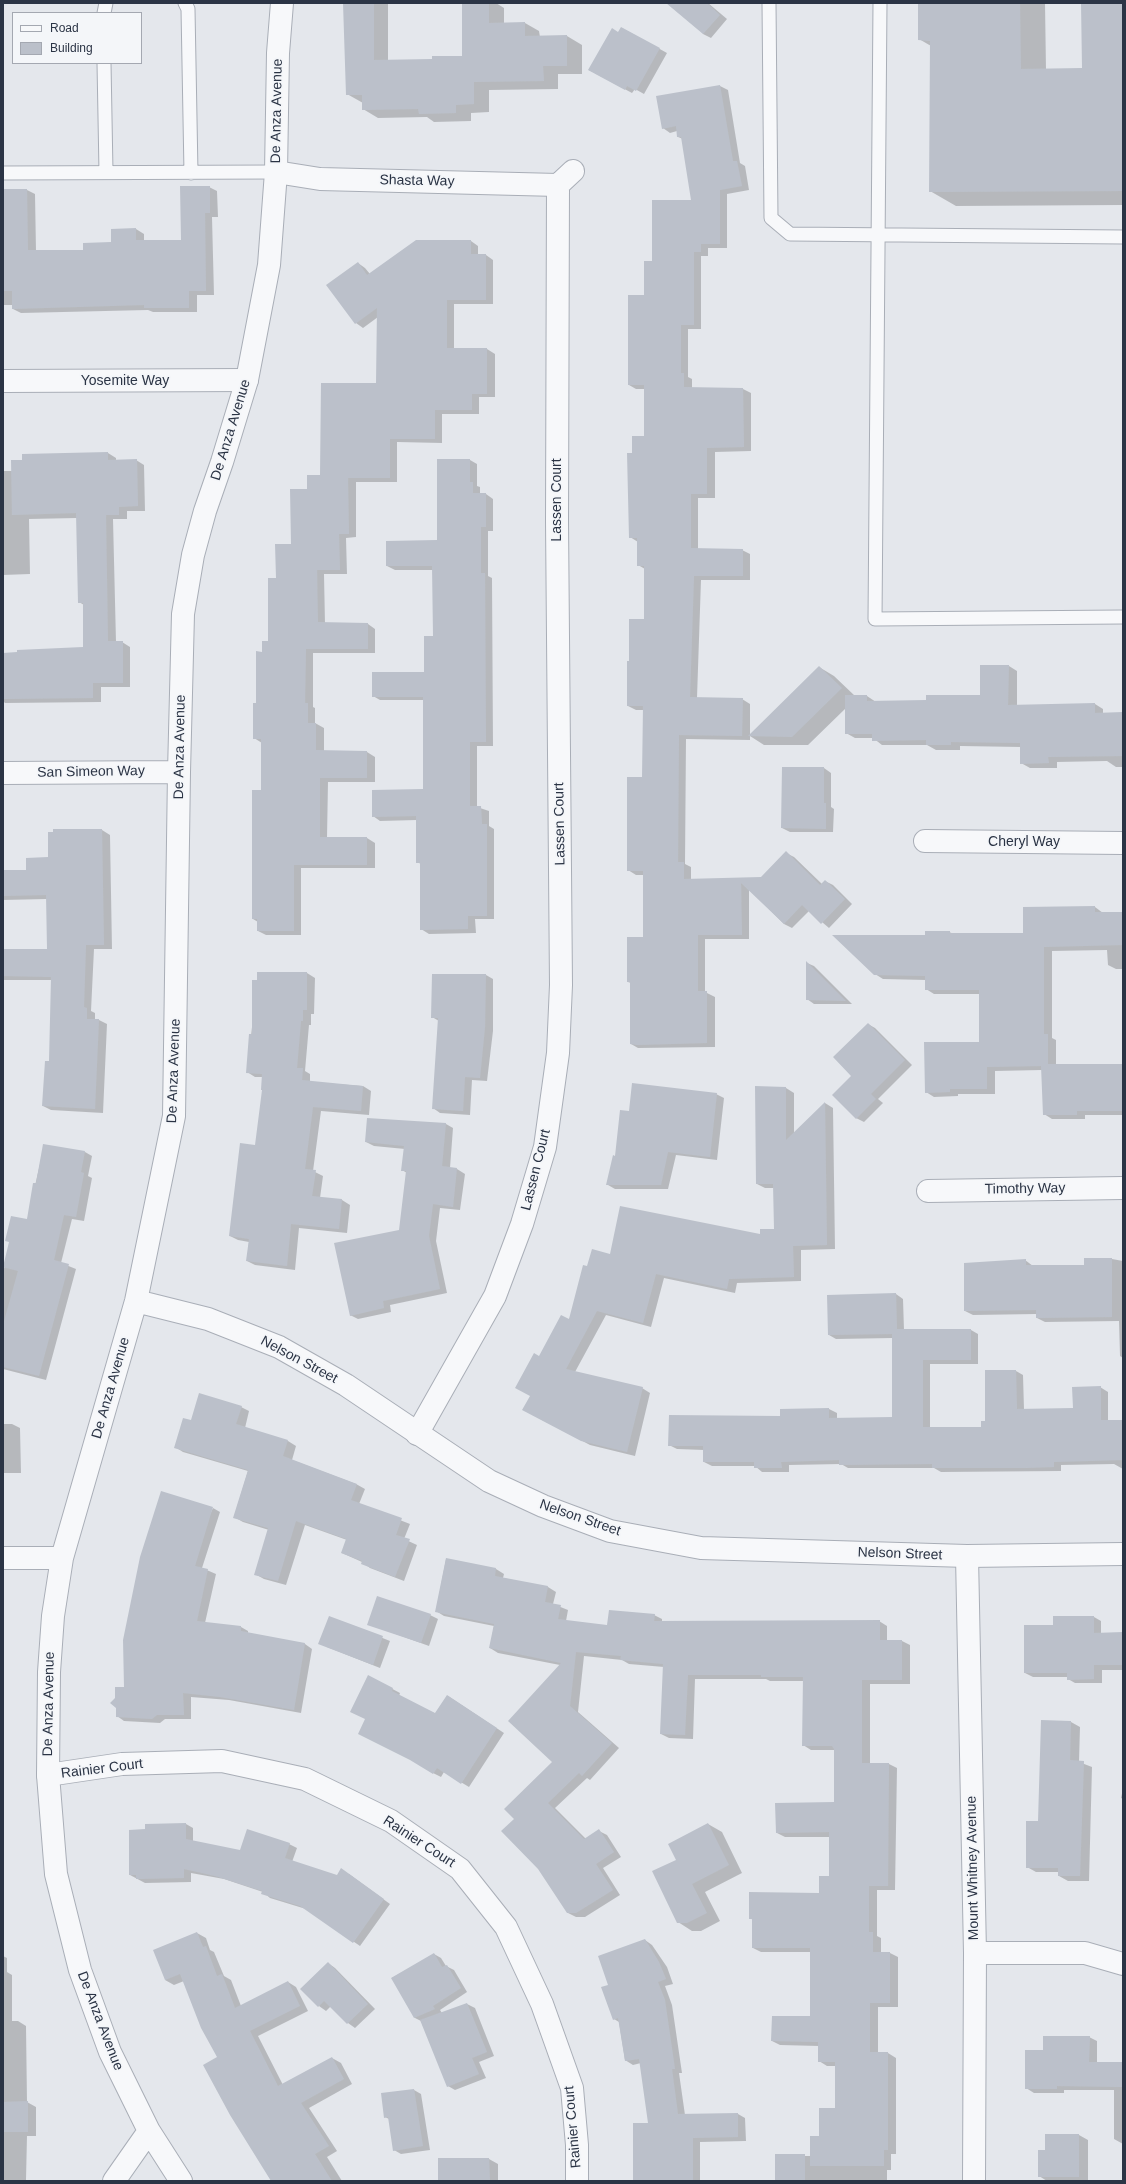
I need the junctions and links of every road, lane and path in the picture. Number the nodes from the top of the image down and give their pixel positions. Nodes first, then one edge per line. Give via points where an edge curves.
1 (185, 3) edge
2 (282, 3) edge
3 (769, 3) edge
4 (880, 3) edge
5 (104, 64) edge
6 (106, 172) junction
7 (276, 172) junction
8 (3, 173) edge
9 (191, 173) junction
10 (565, 178) joint
11 (879, 236) junction
12 (1123, 237) edge
13 (247, 380) junction
14 (3, 381) edge
15 (1123, 617) edge
16 (179, 772) junction
17 (3, 773) edge
18 (925, 841) dead end
19 (1123, 843) edge
20 (1123, 1188) edge
21 (928, 1191) dead end
22 (136, 1301) junction
23 (417, 1434) junction
24 (1123, 1554) edge
25 (967, 1556) junction
26 (3, 1558) edge
27 (62, 1558) junction
28 (48, 1775) junction
29 (975, 1953) junction
30 (1123, 1964) edge
31 (149, 2131) junction
32 (114, 2181) edge
33 (181, 2181) edge
34 (577, 2181) edge
35 (974, 2181) edge

1 - 9 lane via 188,9
2 - 7 street, De Anza Avenue via 278,53
3 - 11 lane via 771,218 790,234
4 - 11 lane
5 - 6 lane
6 - 8 lane
6 - 9 lane
7 - 9 lane
7 - 10 street, Shasta Way via 320,179
7 - 13 street, De Anza Avenue via 268,265
10 - 23 street, Lassen Court via 557,521 561,985 558,1053 545,1147 522,1224 495,1296
11 - 12 lane
11 - 15 lane via 875,619
13 - 14 street, Yosemite Way
13 - 16 street, De Anza Avenue via 193,555 183,614
16 - 17 street, San Simeon Way
16 - 22 street, De Anza Avenue via 174,1116
18 - 19 street, Cheryl Way
20 - 21 street, Timothy Way
22 - 23 street, Nelson Street via 208,1319 279,1347 346,1385
22 - 27 street, De Anza Avenue
23 - 25 street, Nelson Street via 489,1481 543,1506 610,1531 701,1548
24 - 25 street, Nelson Street
25 - 29 street, Mount Whitney Avenue
26 - 27 street
27 - 28 street, De Anza Avenue via 53,1616 49,1672
28 - 31 street, De Anza Avenue via 56,1874 80,1970 110,2052
28 - 34 street, Rainier Court via 122,1764 222,1761 305,1779 391,1821 460,1869 506,1927 542,2004 572,2088
29 - 30 street via 1085,1953
29 - 35 street, Mount Whitney Avenue
31 - 32 street
31 - 33 street, De Anza Avenue

